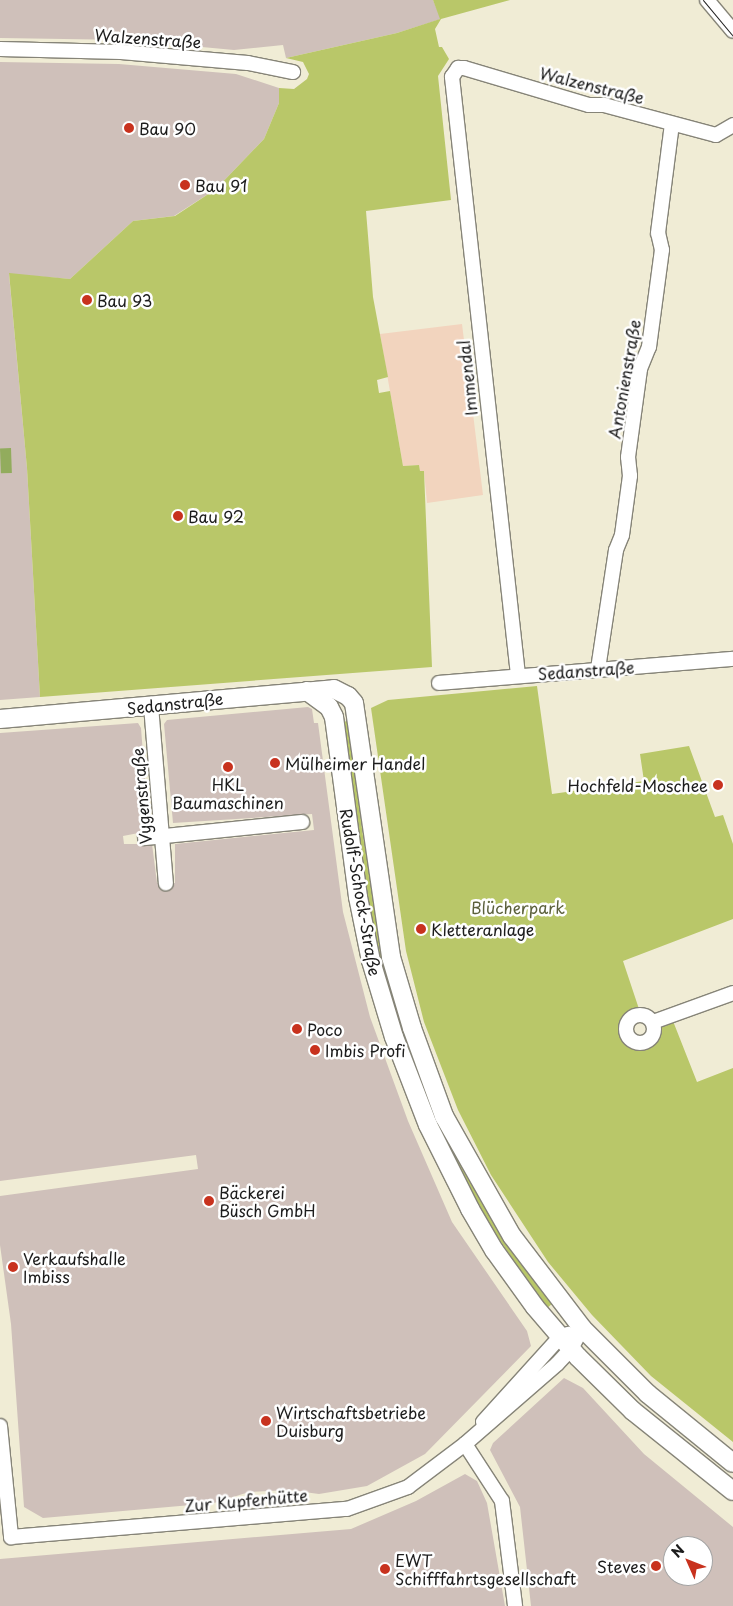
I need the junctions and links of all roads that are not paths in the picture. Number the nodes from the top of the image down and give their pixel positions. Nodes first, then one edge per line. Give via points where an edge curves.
1 (707, 0) edge
2 (733, 31) edge
3 (0, 49) edge
4 (293, 72) dead end
5 (452, 77) joint
6 (672, 124) junction
7 (731, 130) edge
8 (733, 659) edge
9 (598, 669) junction
10 (518, 675) junction
11 (439, 683) dead end
12 (307, 691) junction
13 (348, 696) joint
14 (151, 706) junction
15 (0, 720) edge
16 (302, 822) dead end
17 (162, 835) junction
18 (145, 838) dead end
19 (166, 883) dead end
20 (733, 993) edge
21 (653, 1022) dead end
22 (582, 1328) junction
23 (566, 1343) junction
24 (0, 1426) edge
25 (465, 1444) junction
26 (733, 1464) edge
27 (733, 1491) edge
28 (515, 1606) edge

1 - 2 street
3 - 4 street, Walzenstraße via 130,53 248,62
5 - 6 street, Walzenstraße via 458,68 464,68 589,105 604,105
5 - 10 street, Immendal
6 - 7 street, Walzenstraße via 716,135
6 - 9 street, Antonienstraße via 658,233 662,250 649,347 640,369 622,535 616,550
8 - 9 street, Sedanstraße
9 - 10 street, Sedanstraße
10 - 11 street, Sedanstraße
12 - 13 main road, Sedanstraße via 334,689
12 - 14 main road, Sedanstraße
12 - 23 main road, Rudolf-Schock-Straße via 329,708 334,717 352,853 371,961 394,1038 428,1125 494,1250
13 - 22 main road, Rudolf-Schock-Straße via 354,703 391,957 412,1028 444,1116 479,1182 535,1270
14 - 15 main road, Sedanstraße
14 - 17 street, Vygenstraße
16 - 17 street
17 - 18 street
17 - 19 street, Vygenstraße
20 - 21 street
22 - 23 street, Zur Kupferhütte
22 - 26 main road, Rudolf-Schock-Straße via 648,1394
23 - 25 street, Zur Kupferhütte via 512,1406
23 - 27 main road, Rudolf-Schock-Straße via 633,1411
24 - 25 street, Zur Kupferhütte via 11,1537 347,1509 408,1487
25 - 28 street via 502,1501

